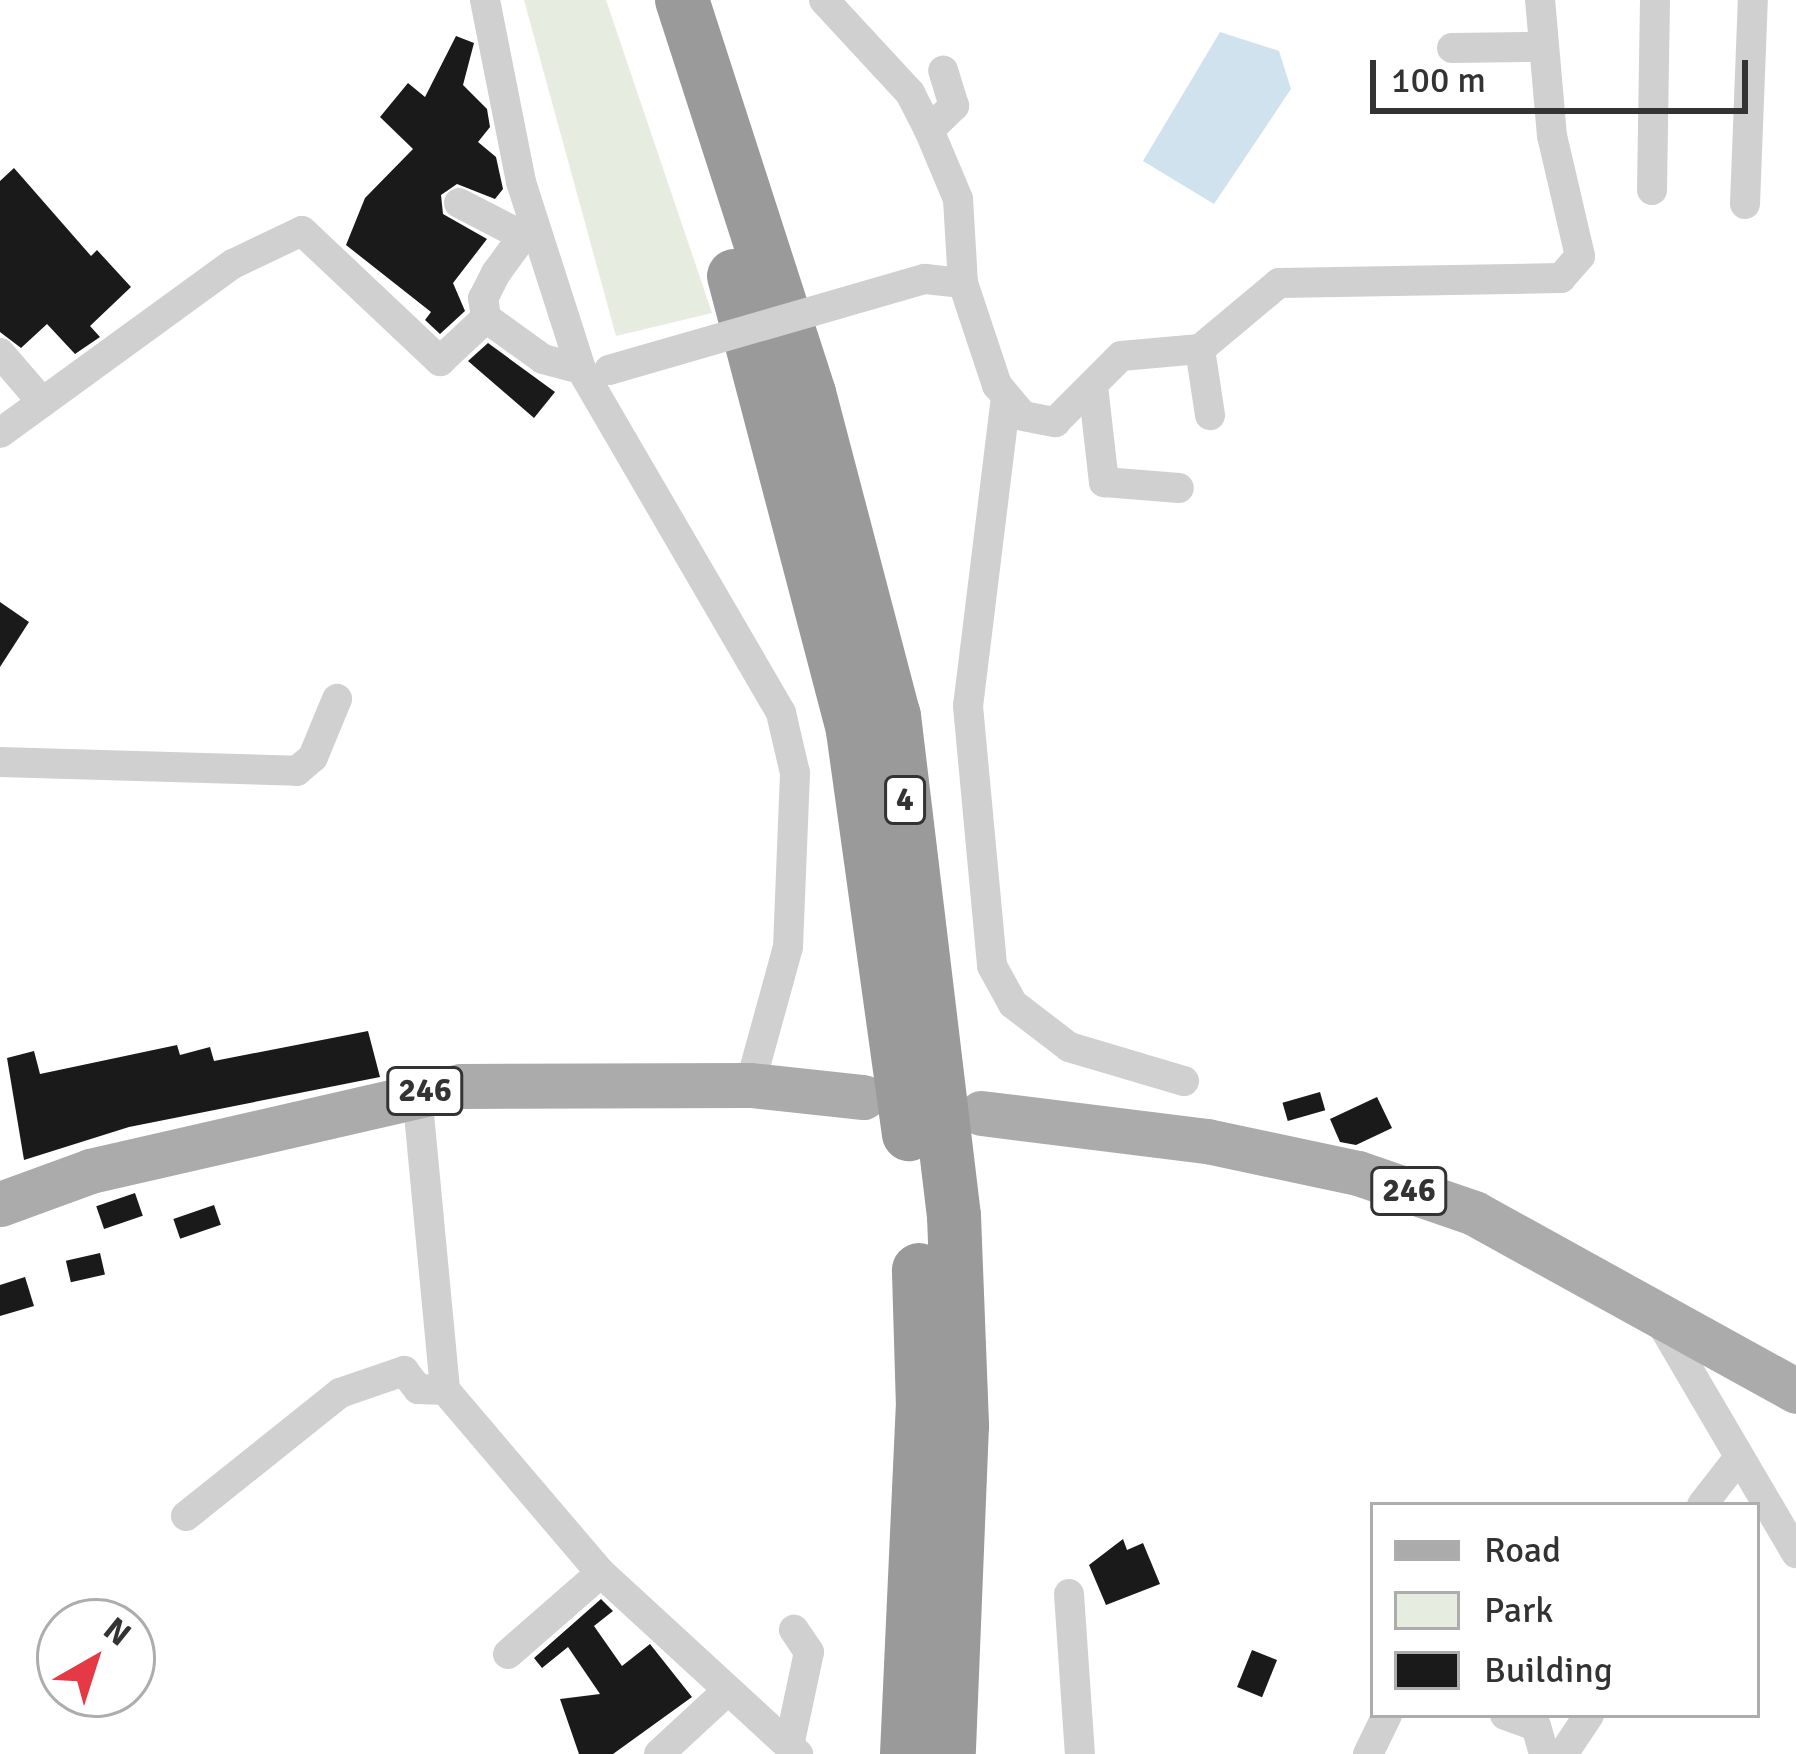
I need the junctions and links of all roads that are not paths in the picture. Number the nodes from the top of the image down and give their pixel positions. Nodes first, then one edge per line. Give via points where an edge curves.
1 (485, 0) edge
2 (644, 0) edge
3 (682, 0) edge
4 (824, 0) edge
5 (1540, 0) edge
6 (1655, 0) edge
7 (1753, 0) edge
8 (1539, 46) junction
9 (1452, 48) dead end
10 (943, 71) dead end
11 (929, 130) junction
12 (1652, 190) dead end
13 (459, 203) dead end
14 (1745, 204) dead end
15 (530, 234) junction
16 (963, 284) junction
17 (486, 318) junction
18 (1200, 349) junction
19 (0, 352) edge
20 (592, 372) junction
21 (1094, 386) junction
22 (1006, 397) junction
23 (41, 402) junction
24 (1210, 415) dead end
25 (0, 434) edge
26 (1179, 488) dead end
27 (337, 699) dead end
28 (2, 760) edge
29 (1184, 1081) dead end
30 (750, 1085) junction
31 (417, 1093) junction
32 (863, 1097) dead end
33 (981, 1113) dead end
34 (0, 1204) edge
35 (1655, 1311) junction
36 (445, 1390) junction
37 (1796, 1390) edge
38 (1737, 1460) junction
39 (1704, 1502) edge
40 (186, 1516) dead end
41 (1796, 1553) edge
42 (601, 1573) junction
43 (1069, 1594) dead end
44 (794, 1630) dead end
45 (508, 1654) dead end
46 (725, 1692) junction
47 (1386, 1718) edge
48 (1513, 1718) edge
49 (1587, 1718) edge
50 (794, 1750) edge
51 (659, 1754) edge
52 (908, 1754) edge
53 (949, 1754) edge
54 (1080, 1754) edge
55 (1368, 1754) edge
56 (1544, 1754) edge
57 (1563, 1754) edge

1 - 15 street
2 - 52 highway, 4 via 806,525 853,731 893,989 917,1204 923,1408
3 - 53 highway, 4 via 809,393 893,716 954,1216 962,1426
4 - 11 street via 910,93
5 - 8 street
6 - 12 street
7 - 14 street
8 - 9 street
8 - 18 street via 1580,256 1567,274 1293,280 1252,298
10 - 11 street via 954,106
11 - 16 street via 958,199
13 - 15 street
15 - 17 street via 483,298
15 - 20 street
16 - 20 street, bridge via 925,279
16 - 22 street
17 - 20 street via 543,359
17 - 23 street via 440,361 302,231 233,264
18 - 21 street via 1121,356
18 - 24 street
19 - 23 street
20 - 30 street via 756,664 795,773 788,946
21 - 22 street via 1055,422 1032,421
21 - 26 street via 1104,482
22 - 29 street via 968,706 992,966 1013,1004 1070,1047
23 - 25 street
27 - 28 street via 297,771
30 - 31 main road, 246
30 - 32 main road, 246
31 - 34 main road, 246 via 90,1171
31 - 36 street
33 - 35 main road, 246 via 1207,1141 1358,1173 1474,1213
35 - 37 main road, 246
35 - 38 street
36 - 40 street via 418,1389 404,1371 340,1393
36 - 42 street
38 - 39 street
38 - 41 street
42 - 45 street
42 - 46 street
43 - 54 street
44 - 50 street via 809,1652
46 - 50 street
46 - 51 street
47 - 55 street
48 - 56 street via 1536,1726
49 - 57 street

